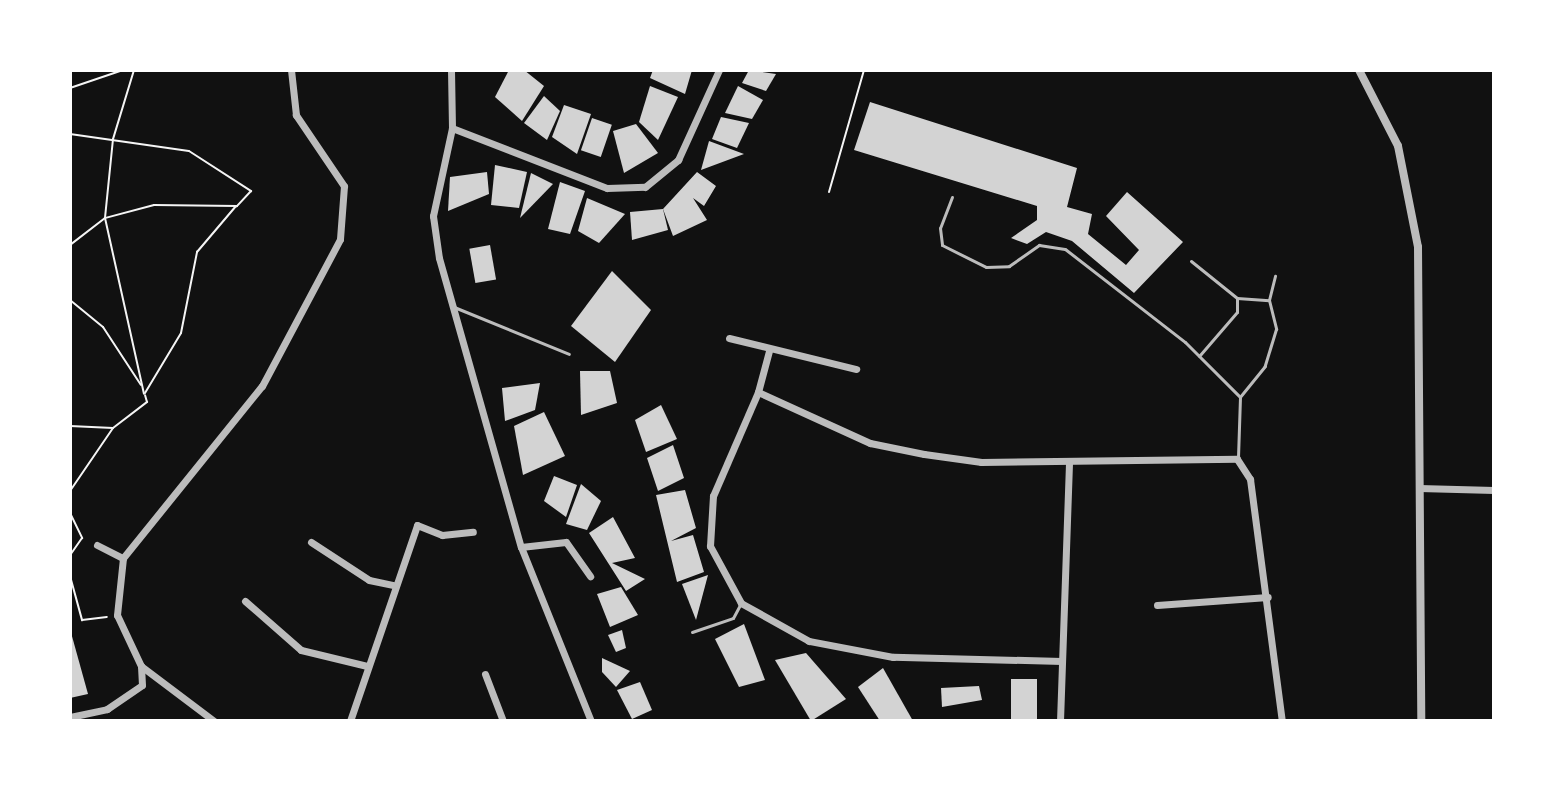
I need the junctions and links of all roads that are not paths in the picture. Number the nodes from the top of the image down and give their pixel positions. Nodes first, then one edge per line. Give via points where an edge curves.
1 (291, 70) edge
2 (451, 70) edge
3 (719, 70) edge
4 (1359, 70) edge
5 (452, 128) junction
6 (952, 197) dead end
7 (1191, 261) dead end
8 (1275, 276) dead end
9 (1237, 298) junction
10 (1269, 300) junction
11 (450, 306) junction
12 (729, 338) dead end
13 (769, 351) junction
14 (569, 354) dead end
15 (1199, 356) junction
16 (856, 369) dead end
17 (758, 392) junction
18 (1240, 397) junction
19 (1237, 459) junction
20 (1069, 462) junction
21 (1419, 488) junction
22 (1494, 490) edge
23 (473, 532) dead end
24 (311, 542) dead end
25 (97, 545) dead end
26 (521, 547) junction
27 (123, 558) junction
28 (590, 576) dead end
29 (393, 585) junction
30 (1268, 597) junction
31 (245, 601) dead end
32 (741, 603) junction
33 (1157, 605) dead end
34 (692, 632) dead end
35 (1062, 661) junction
36 (141, 666) junction
37 (367, 666) junction
38 (485, 674) dead end
39 (70, 717) edge
40 (214, 721) edge
41 (350, 721) edge
42 (503, 721) edge
43 (591, 721) edge
44 (1060, 721) edge
45 (1282, 721) edge
46 (1421, 721) edge

1 - 27 street via 296,115 344,186 340,239 262,386
2 - 5 street
3 - 5 street via 678,160 645,187 607,188
4 - 21 street via 1398,146 1413,209
5 - 11 street via 433,216
6 - 15 lane via 940,228 942,245 986,267 1009,266 1039,245 1065,249
7 - 9 lane
8 - 10 lane
9 - 10 lane
9 - 15 lane via 1237,312
10 - 18 lane via 1276,329 1265,366
11 - 14 lane
11 - 26 street
12 - 13 street
13 - 16 street
13 - 17 street
15 - 18 lane
17 - 20 street via 870,443 981,462
17 - 32 street via 713,496 710,546
18 - 19 lane
19 - 20 street
19 - 30 street via 1250,479
20 - 35 street
21 - 22 street
21 - 46 street
23 - 29 street via 442,535 417,525
24 - 29 street via 369,580
25 - 27 street
26 - 28 street via 566,542
26 - 43 street
27 - 36 street via 117,615
29 - 37 street
30 - 33 street
30 - 45 street
31 - 37 street via 301,650
32 - 34 lane via 733,618
32 - 35 street via 809,641 893,657
35 - 44 street
36 - 39 street via 142,685 107,709
36 - 40 street
37 - 41 street
38 - 42 street

